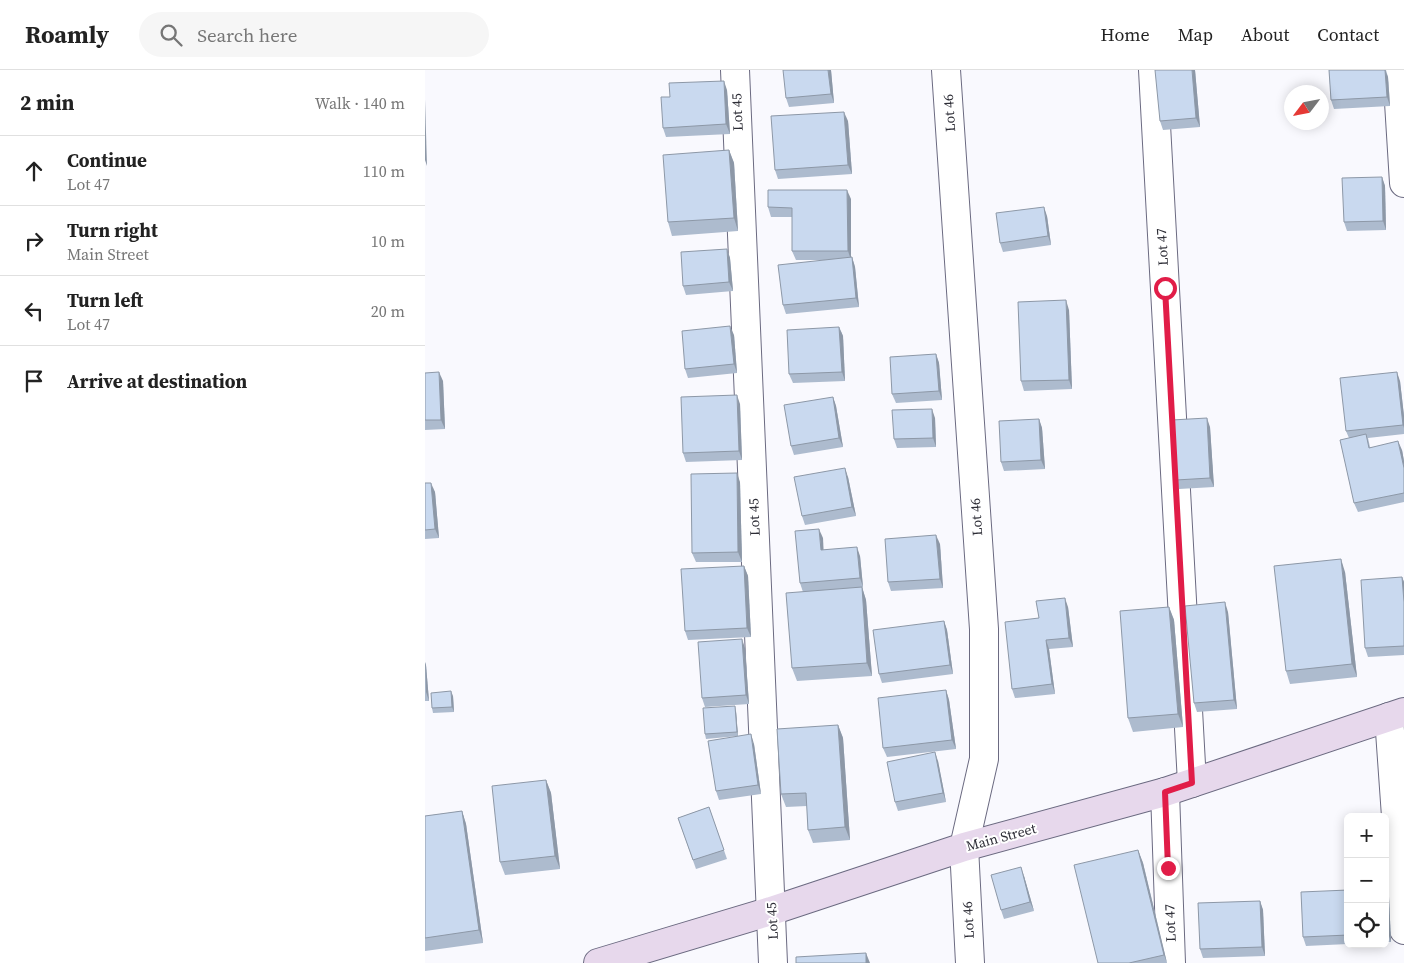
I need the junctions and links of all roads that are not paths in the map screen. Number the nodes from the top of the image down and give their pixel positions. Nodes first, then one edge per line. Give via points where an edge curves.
1 (735, 70) edge
2 (947, 70) edge
3 (1153, 70) edge
4 (1397, 70) edge
5 (1404, 183) edge
6 (1396, 715) edge
7 (1192, 783) junction
8 (1165, 792) junction
9 (964, 847) junction
10 (771, 911) junction
11 (1404, 930) edge
12 (598, 963) edge
13 (773, 963) edge
14 (970, 963) edge
15 (1171, 963) edge

1 - 10 street, Lot 45
2 - 9 street, Lot 46 via 984,629 984,759
3 - 7 street, Lot 47
4 - 5 street
6 - 7 street, Main Street
6 - 11 street
7 - 8 street, Main Street
8 - 9 street, Main Street
8 - 15 street, Lot 47
9 - 10 street, Main Street
9 - 14 street, Lot 46
10 - 12 street, Main Street
10 - 13 street, Lot 45

